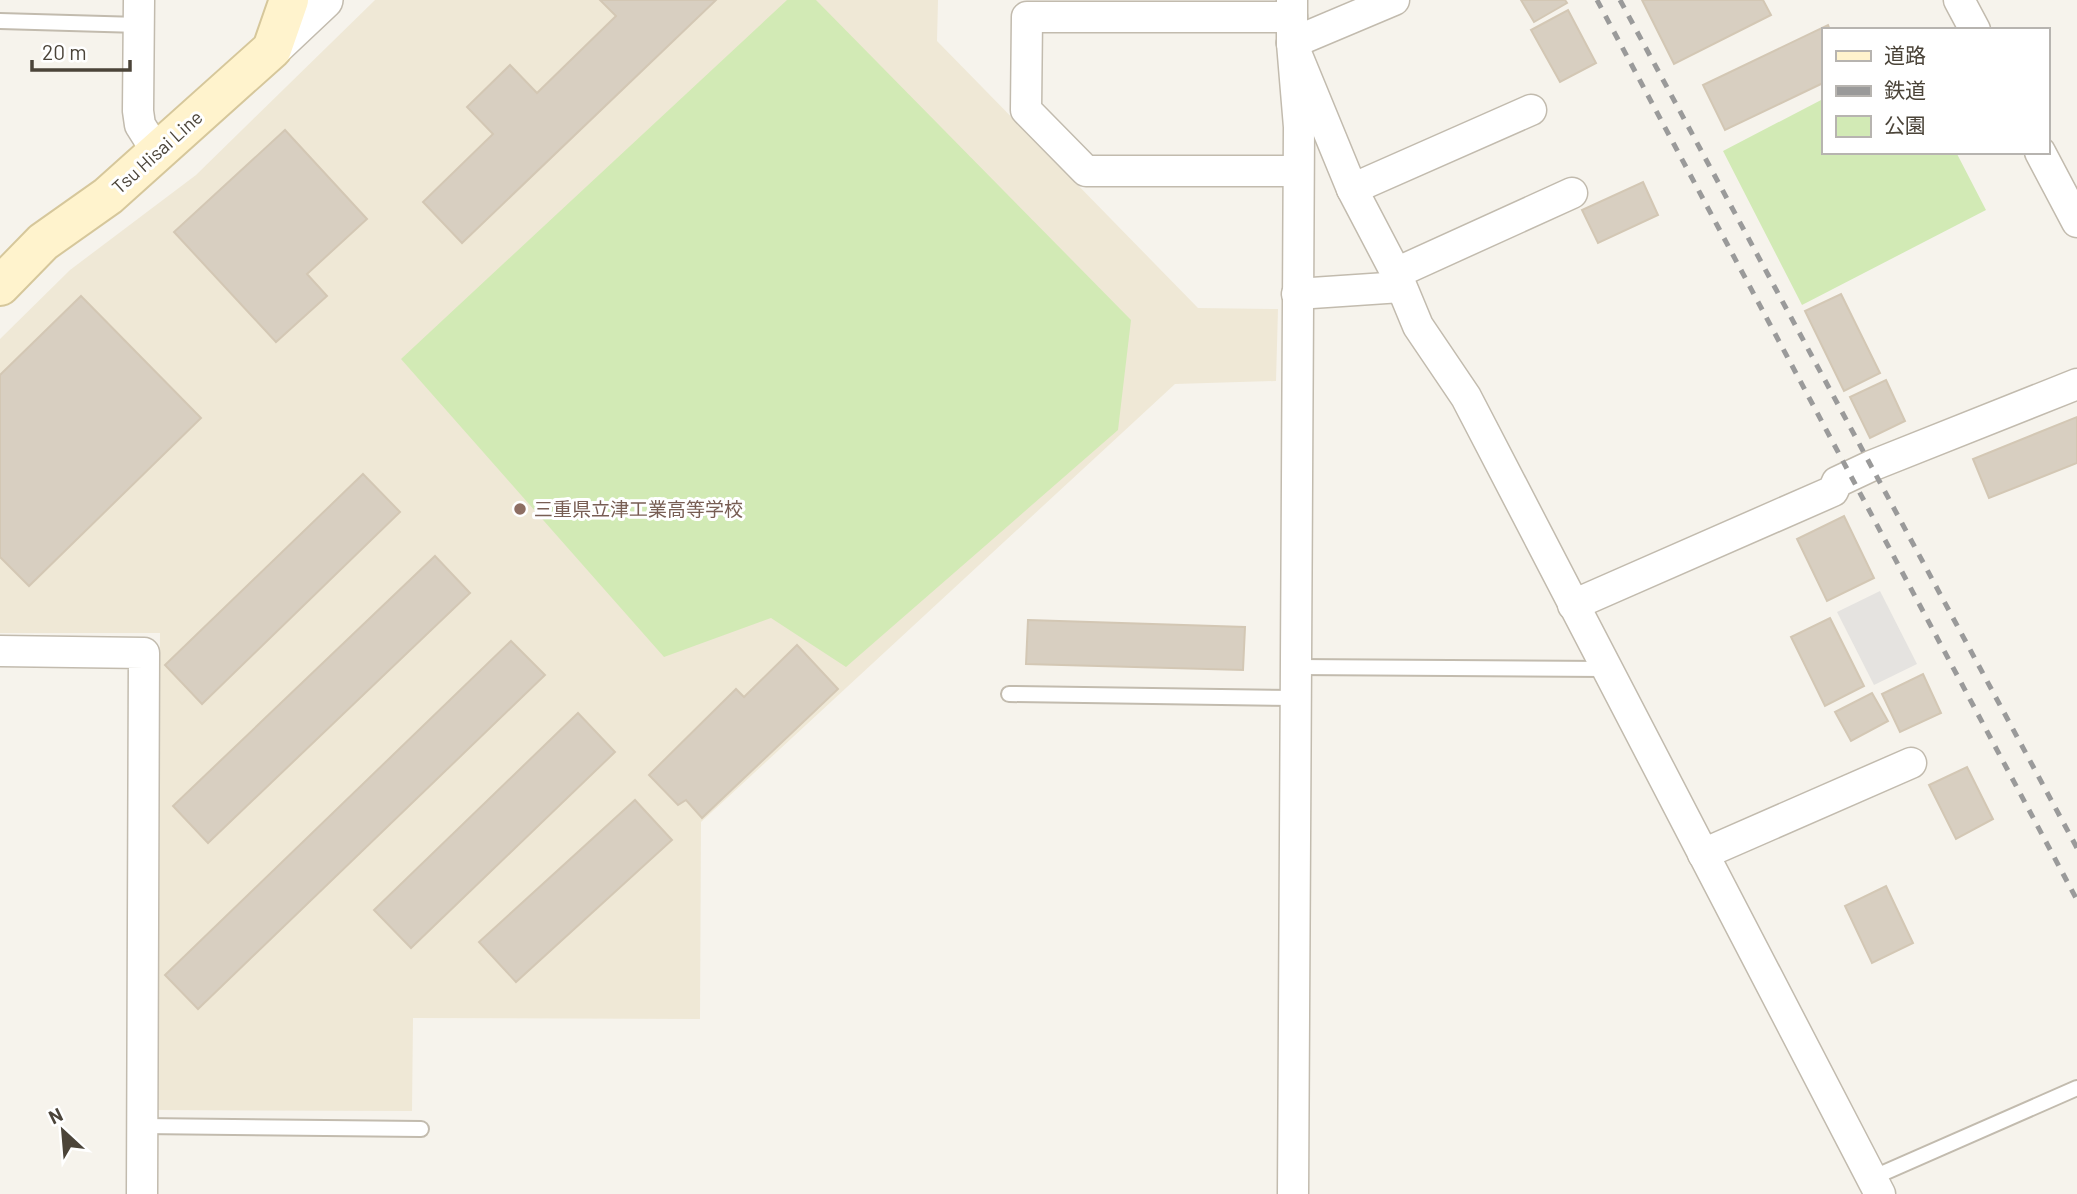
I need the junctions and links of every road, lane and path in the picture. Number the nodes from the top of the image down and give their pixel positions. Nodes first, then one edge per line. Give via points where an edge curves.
1 (289, 0) edge
2 (324, 0) edge
3 (1394, 0) edge
4 (1959, 0) edge
5 (139, 12) edge
6 (1292, 20) edge
7 (0, 21) edge
8 (1974, 28) edge
9 (272, 49) junction
10 (1531, 110) dead end
11 (158, 152) junction
12 (2041, 154) edge
13 (1297, 171) junction
14 (1352, 189) junction
15 (1572, 193) dead end
16 (2077, 222) edge
17 (1398, 280) junction
18 (0, 286) edge
19 (1297, 294) junction
20 (2077, 384) edge
21 (1573, 605) junction
22 (0, 651) edge
23 (1296, 667) junction
24 (1606, 668) junction
25 (1009, 694) dead end
26 (1296, 698) junction
27 (1911, 763) dead end
28 (1703, 854) junction
29 (2077, 1088) edge
30 (142, 1126) junction
31 (421, 1129) dead end
32 (1869, 1189) edge
33 (142, 1194) edge
34 (1293, 1194) edge

1 - 9 main road, Tsu Hisai Line
2 - 9 street
3 - 6 street
4 - 8 street
5 - 7 lane
5 - 11 street via 138,111 140,125
6 - 13 street
6 - 13 street via 1027,17 1026,110 1086,171
6 - 14 street
9 - 11 main road, Tsu Hisai Line
10 - 14 street
11 - 18 main road, Tsu Hisai Line via 43,242
12 - 16 street
13 - 19 street
14 - 17 street
15 - 17 street
17 - 19 street
17 - 21 street via 1418,326 1466,397
19 - 23 street
20 - 21 street via 1871,466 1838,482 1833,491
21 - 24 street
22 - 30 street via 145,653
23 - 24 lane
23 - 26 street
24 - 28 street
25 - 26 lane
26 - 34 street
27 - 28 street
28 - 32 street
29 - 32 lane
30 - 31 lane
30 - 33 street

